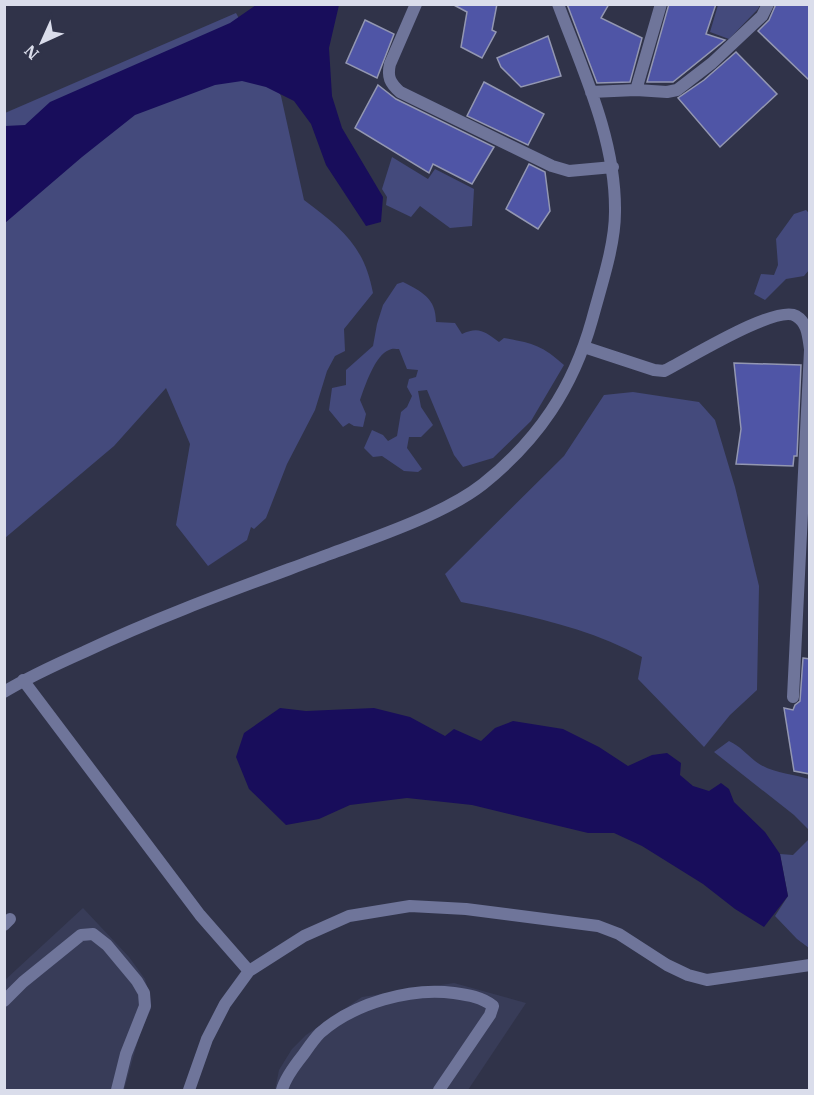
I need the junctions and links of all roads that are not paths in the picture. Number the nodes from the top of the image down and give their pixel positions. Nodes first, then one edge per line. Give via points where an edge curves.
1 (416, 4) edge
2 (558, 4) edge
3 (661, 4) edge
4 (768, 4) edge
5 (636, 90) junction
6 (591, 92) junction
7 (613, 167) junction
8 (584, 347) junction
9 (810, 349) edge
10 (23, 680) junction
11 (4, 692) edge
12 (793, 697) dead end
13 (810, 964) edge
14 (249, 971) junction
15 (4, 1001) edge
16 (117, 1090) edge
17 (189, 1090) edge
18 (282, 1090) edge
19 (439, 1090) edge

1 - 7 street via 388,74 400,92 552,166 569,171
2 - 6 street
3 - 5 street
4 - 5 street via 762,16 677,90
5 - 6 street
6 - 7 street
7 - 8 street via 615,214 608,260
8 - 9 street via 664,371 758,321 794,314 803,321
8 - 10 street via 546,420 513,458 445,508 138,626
9 - 12 street
10 - 11 street
10 - 14 street via 200,915
13 - 14 street via 707,980 667,965 619,934 598,926 410,906 349,916 304,936
14 - 17 street via 225,1004 207,1039
15 - 16 street via 81,934 99,938 144,993 145,1006
18 - 19 street via 297,1062 320,1033 350,1013 382,999 438,991 487,1000 494,1006 490,1015

